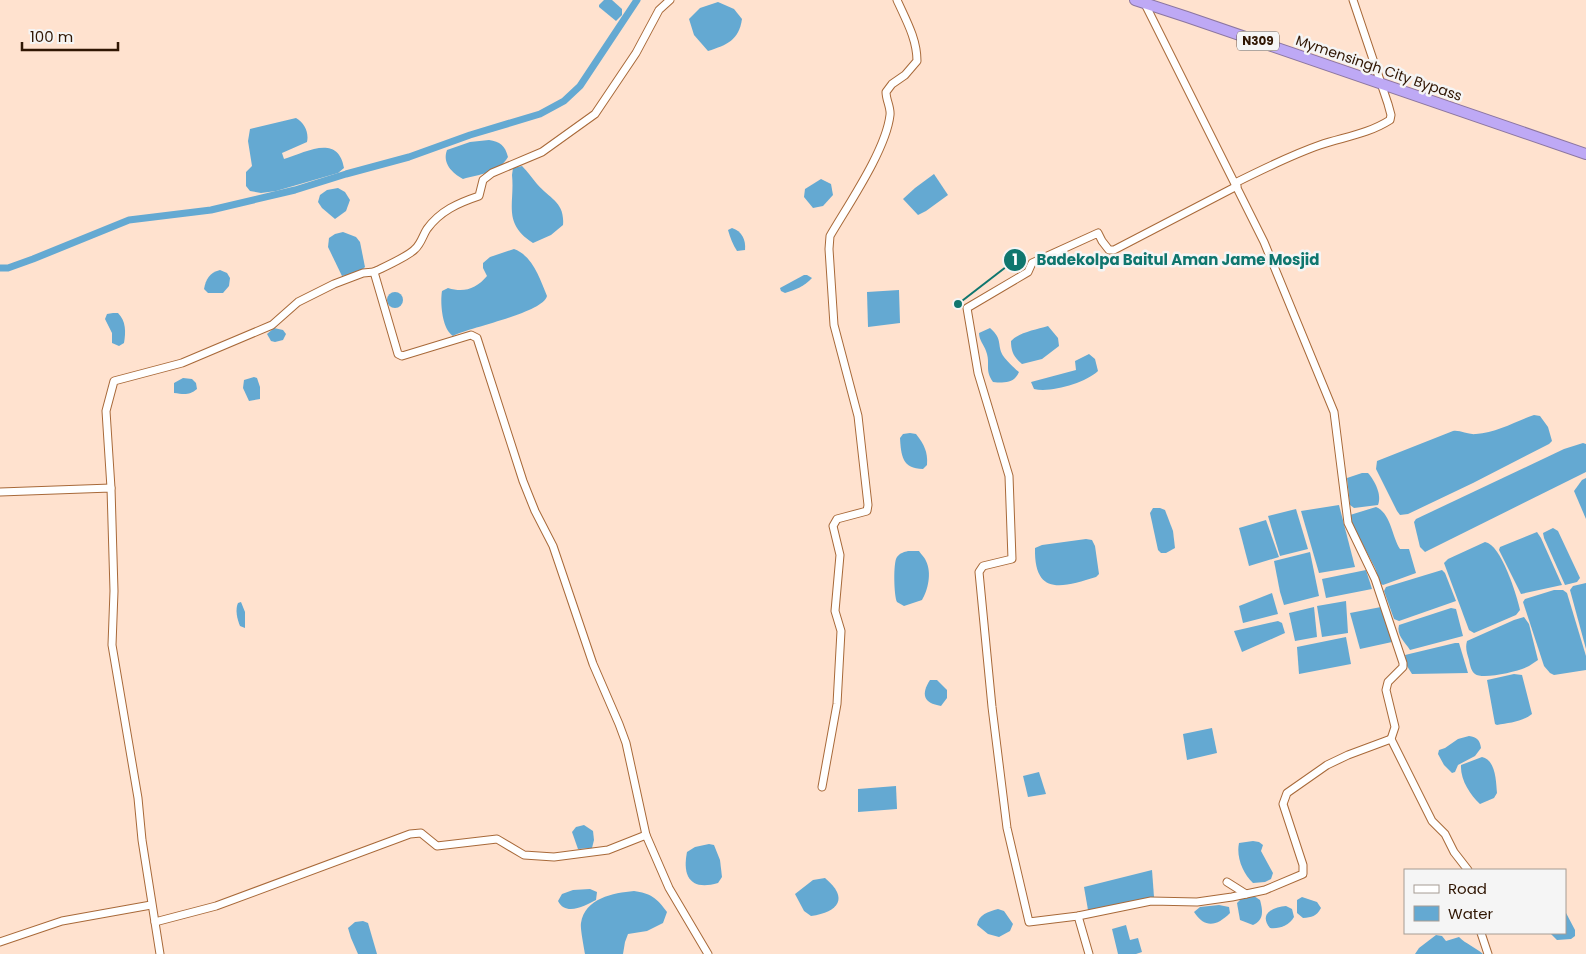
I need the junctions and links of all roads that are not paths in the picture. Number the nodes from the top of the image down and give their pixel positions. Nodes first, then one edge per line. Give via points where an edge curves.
1 (670, 0) edge
2 (897, 0) edge
3 (1135, 0) edge
4 (1353, 0) edge
5 (1145, 4) junction
6 (1381, 83) junction
7 (1586, 154) edge
8 (1236, 185) junction
9 (374, 272) junction
10 (111, 488) junction
11 (0, 492) edge
12 (1391, 739) junction
13 (822, 787) dead end
14 (646, 835) junction
15 (1467, 869) edge
16 (1227, 882) dead end
17 (1246, 894) junction
18 (151, 905) junction
19 (1078, 916) junction
20 (154, 922) junction
21 (1481, 934) edge
22 (0, 942) edge
23 (160, 954) edge
24 (708, 954) edge
25 (1089, 954) edge
26 (1488, 954) edge

1 - 9 street via 659,10 636,53 595,114 542,152 488,176 483,180 479,196 450,207 426,230 416,249
2 - 13 street via 914,37 917,61 886,92 891,114 882,142 830,236 834,325 858,416 868,505 867,511 837,519 833,526 840,555 835,611 841,631 837,704
3 - 5 highway, Mymensingh City Bypass / N309
4 - 6 street
5 - 6 highway, Mymensingh City Bypass / N309
5 - 8 street
6 - 7 highway, Mymensingh City Bypass / N309
6 - 8 street via 1390,120 1360,134 1302,152
8 - 12 street via 1264,242 1334,412 1348,523 1374,579 1404,663 1404,668 1388,682 1386,690 1395,727
8 - 19 street via 1114,250 1109,250 1098,233 1032,263 1028,272 968,308 978,373 1009,476 1012,559 983,566 979,572 1007,828 1030,922
9 - 10 street via 357,274 334,284 298,302 272,325 182,363 114,381 106,411
9 - 14 street via 398,354 402,356 471,335 477,338 523,481 553,546 593,664 626,743
10 - 11 street
10 - 18 street via 112,645 138,798
12 - 15 street via 1432,821 1446,834
12 - 17 street via 1348,754 1288,793 1283,804 1304,865 1303,874 1265,890
14 - 20 street via 608,850 554,857 524,855 497,839 437,846 421,833 410,834 216,906
14 - 24 street via 669,888
16 - 17 street
17 - 19 street via 1197,902 1151,901
18 - 20 street
18 - 22 street via 62,921
19 - 25 street
20 - 23 street
21 - 26 street

